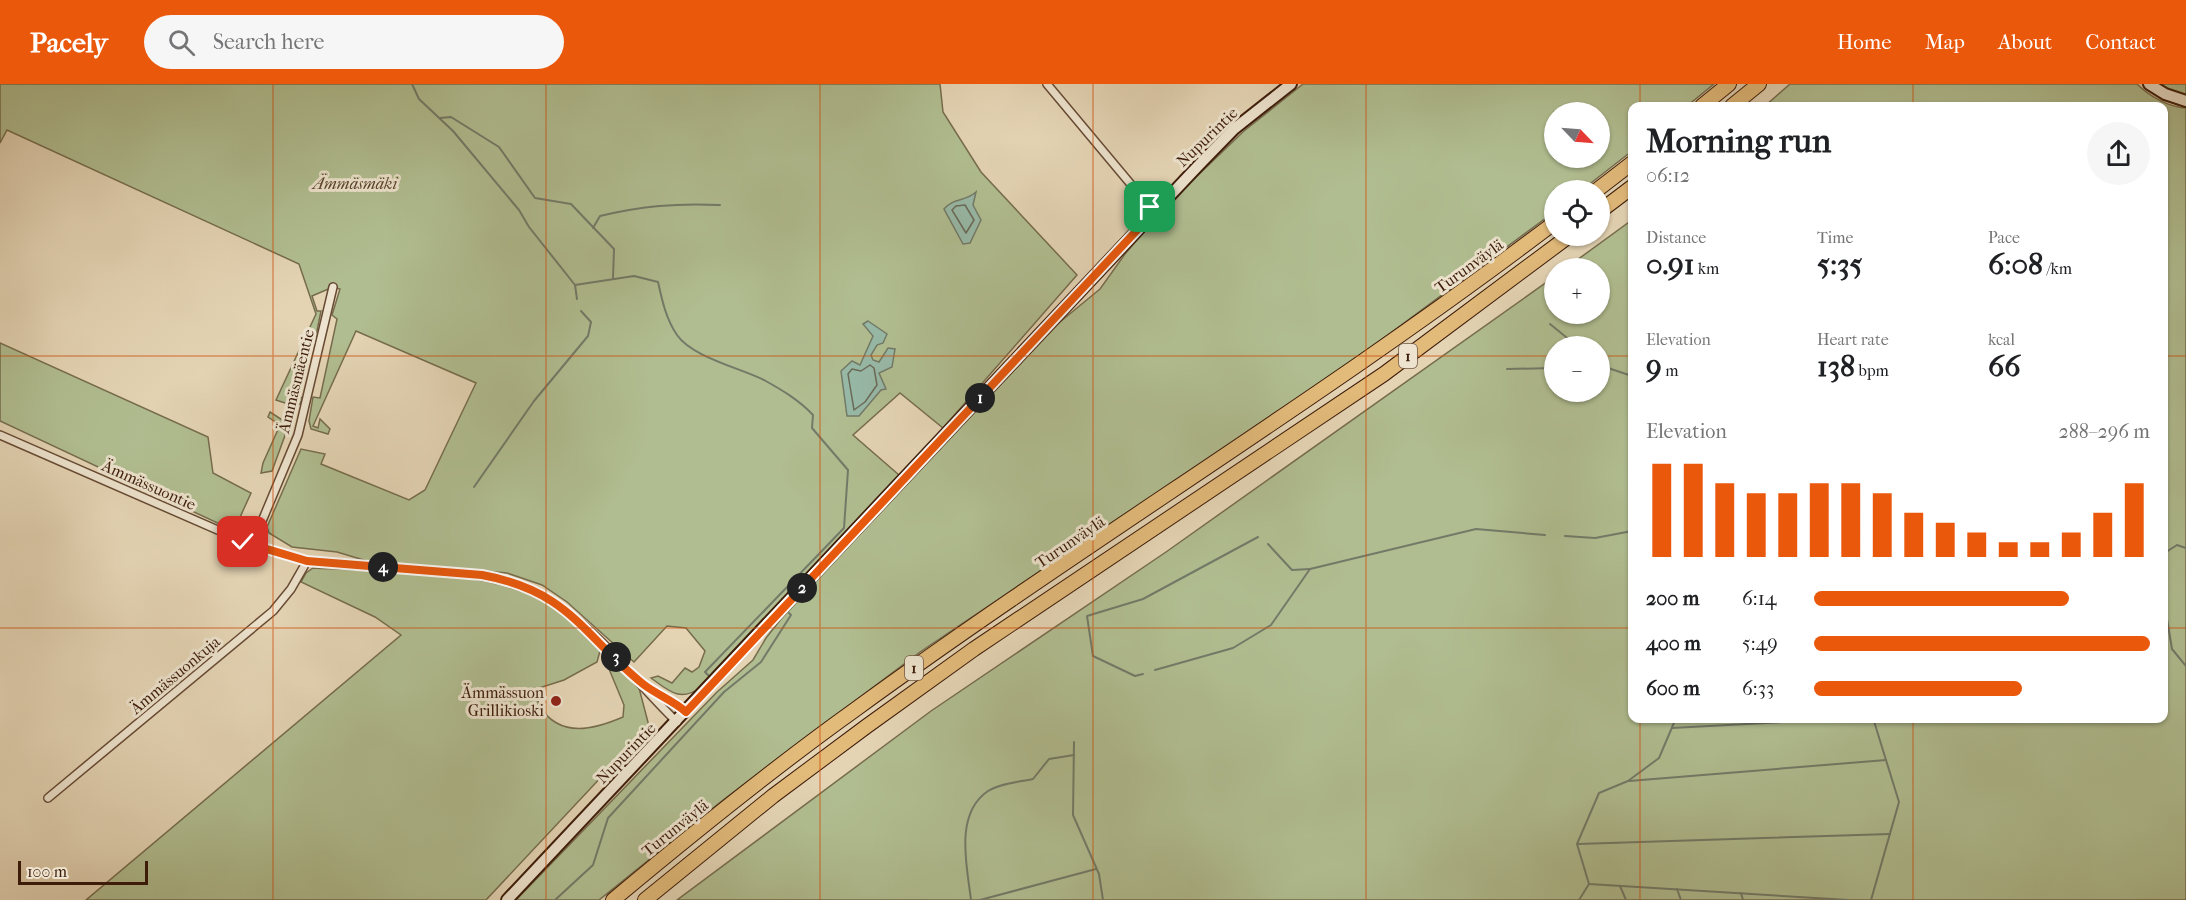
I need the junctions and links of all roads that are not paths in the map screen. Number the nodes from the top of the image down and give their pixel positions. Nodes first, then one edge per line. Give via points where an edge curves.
1 (1047, 84) edge
2 (1291, 84) edge
3 (1729, 84) edge
4 (1759, 84) edge
5 (2149, 84) edge
6 (2186, 101) edge
7 (1707, 102) edge
8 (1737, 102) edge
9 (1628, 166) edge
10 (1610, 180) edge
11 (1628, 190) edge
12 (1610, 204) edge
13 (1154, 212) junction
14 (1544, 230) edge
15 (1556, 246) edge
16 (333, 287) dead end
17 (0, 435) edge
18 (252, 545) junction
19 (307, 561) junction
20 (645, 685) junction
21 (686, 712) junction
22 (676, 722) junction
23 (48, 798) dead end
24 (507, 900) edge
25 (613, 900) edge
26 (645, 900) edge

1 - 13 street
2 - 13 main road, Nupurintie via 1234,129
3 - 7 highway
4 - 8 highway
5 - 6 main road
9 - 10 highway
11 - 12 highway
13 - 21 main road, Nupurintie
14 - 25 highway, Turunväylä / 1 via 1368,360 855,709
15 - 26 highway, 1 via 1384,374 984,642 773,796
16 - 18 street, Ämmäsmäentie via 298,435
17 - 18 street, Ämmässuontie
18 - 19 street, Ämmässuontie
19 - 20 street, Ämmässuontie via 509,580 561,605
19 - 23 street, Ämmässuonkuja via 273,611
20 - 21 street, Ämmässuontie
20 - 22 street, Ämmässuontie
21 - 22 main road, Nupurintie
22 - 24 main road, Nupurintie

